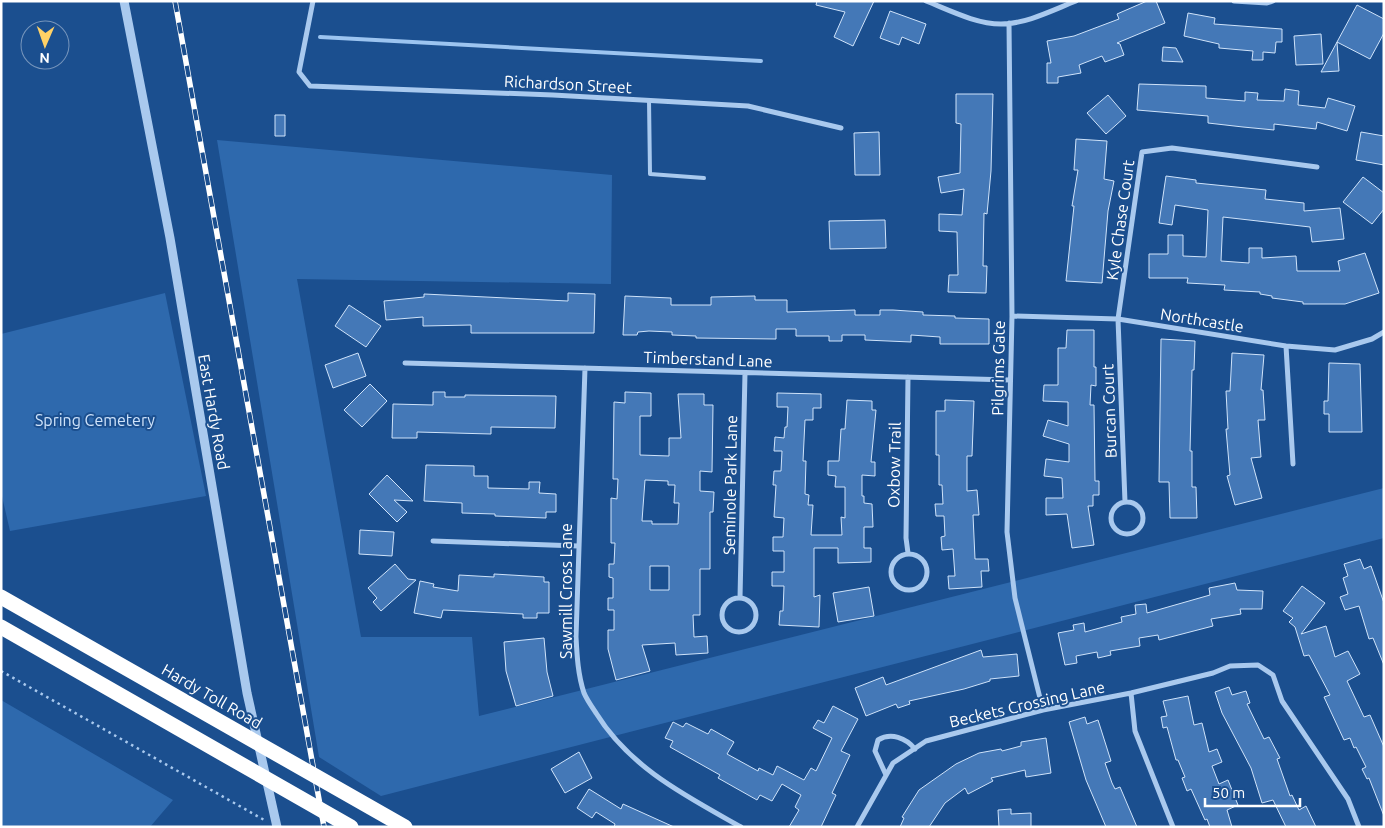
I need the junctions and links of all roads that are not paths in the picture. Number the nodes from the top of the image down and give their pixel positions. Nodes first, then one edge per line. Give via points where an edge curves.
1 (124, 1) edge
2 (313, 1) edge
3 (926, 1) edge
4 (1076, 1) edge
5 (1234, 1) edge
6 (1273, 1) edge
7 (1009, 23) junction
8 (649, 100) junction
9 (841, 128) dead end
10 (1317, 167) dead end
11 (704, 178) dead end
12 (1012, 316) junction
13 (1118, 318) junction
14 (1384, 332) edge
15 (1286, 346) junction
16 (405, 363) dead end
17 (585, 368) junction
18 (745, 374) junction
19 (908, 377) junction
20 (1010, 380) junction
21 (1293, 464) dead end
22 (1125, 502) junction
23 (433, 542) dead end
24 (578, 546) junction
25 (908, 554) junction
26 (1, 596) edge
27 (740, 598) junction
28 (1, 627) edge
29 (1131, 693) junction
30 (1043, 710) junction
31 (915, 748) junction
32 (886, 775) junction
33 (277, 827) edge
34 (351, 827) edge
35 (405, 827) edge
36 (740, 827) edge
37 (856, 827) edge
38 (1173, 827) edge
39 (1359, 827) edge

1 - 33 street, East Hardy Road via 170,238 247,693
2 - 8 street, Richardson Street via 299,72 310,86
3 - 7 street via 974,19
4 - 7 street
5 - 6 street
7 - 12 street, Pilgrims Gate
8 - 9 street, Richardson Street via 748,106
8 - 11 lane via 650,174
10 - 13 street, Kyle Chase Court via 1172,148 1142,152
12 - 13 street, Northcastle
12 - 20 street, Pilgrims Gate
13 - 15 street, Northcastle
13 - 22 street, Burcan Court
14 - 15 street, Northcastle via 1335,350
15 - 21 street
16 - 17 street, Timberstand Lane
17 - 18 street, Timberstand Lane
17 - 24 street, Sawmill Cross Lane
18 - 19 street, Timberstand Lane
18 - 27 street, Seminole Park Lane
19 - 20 street, Timberstand Lane
19 - 25 street, Oxbow Trail
20 - 30 street, Pilgrims Gate via 1007,532 1014,598
22 - 22 street via 1115,506 1110,521 1115,530 1130,534 1140,528 1143,518 1140,508
23 - 24 street
24 - 36 street, Sawmill Cross Lane via 576,637 584,694 606,730 634,760 681,794
25 - 25 street via 920,557 927,572 919,587 907,590 896,585 890,574 897,558
26 - 35 highway, Hardy Toll Road, bridge
27 - 27 street via 750,602 756,617 748,630 736,633 726,627 721,617 724,605
28 - 34 highway, bridge
29 - 30 street, Beckets Crossing Lane
29 - 38 street via 1135,731
29 - 39 street, Beckets Crossing Lane via 1230,666 1258,665 1273,675 1282,701 1348,799
30 - 31 street, Beckets Crossing Lane via 926,741
31 - 32 street, Beckets Crossing Lane via 893,763
31 - 32 street via 896,737 878,740 875,751
32 - 37 street, Beckets Crossing Lane

